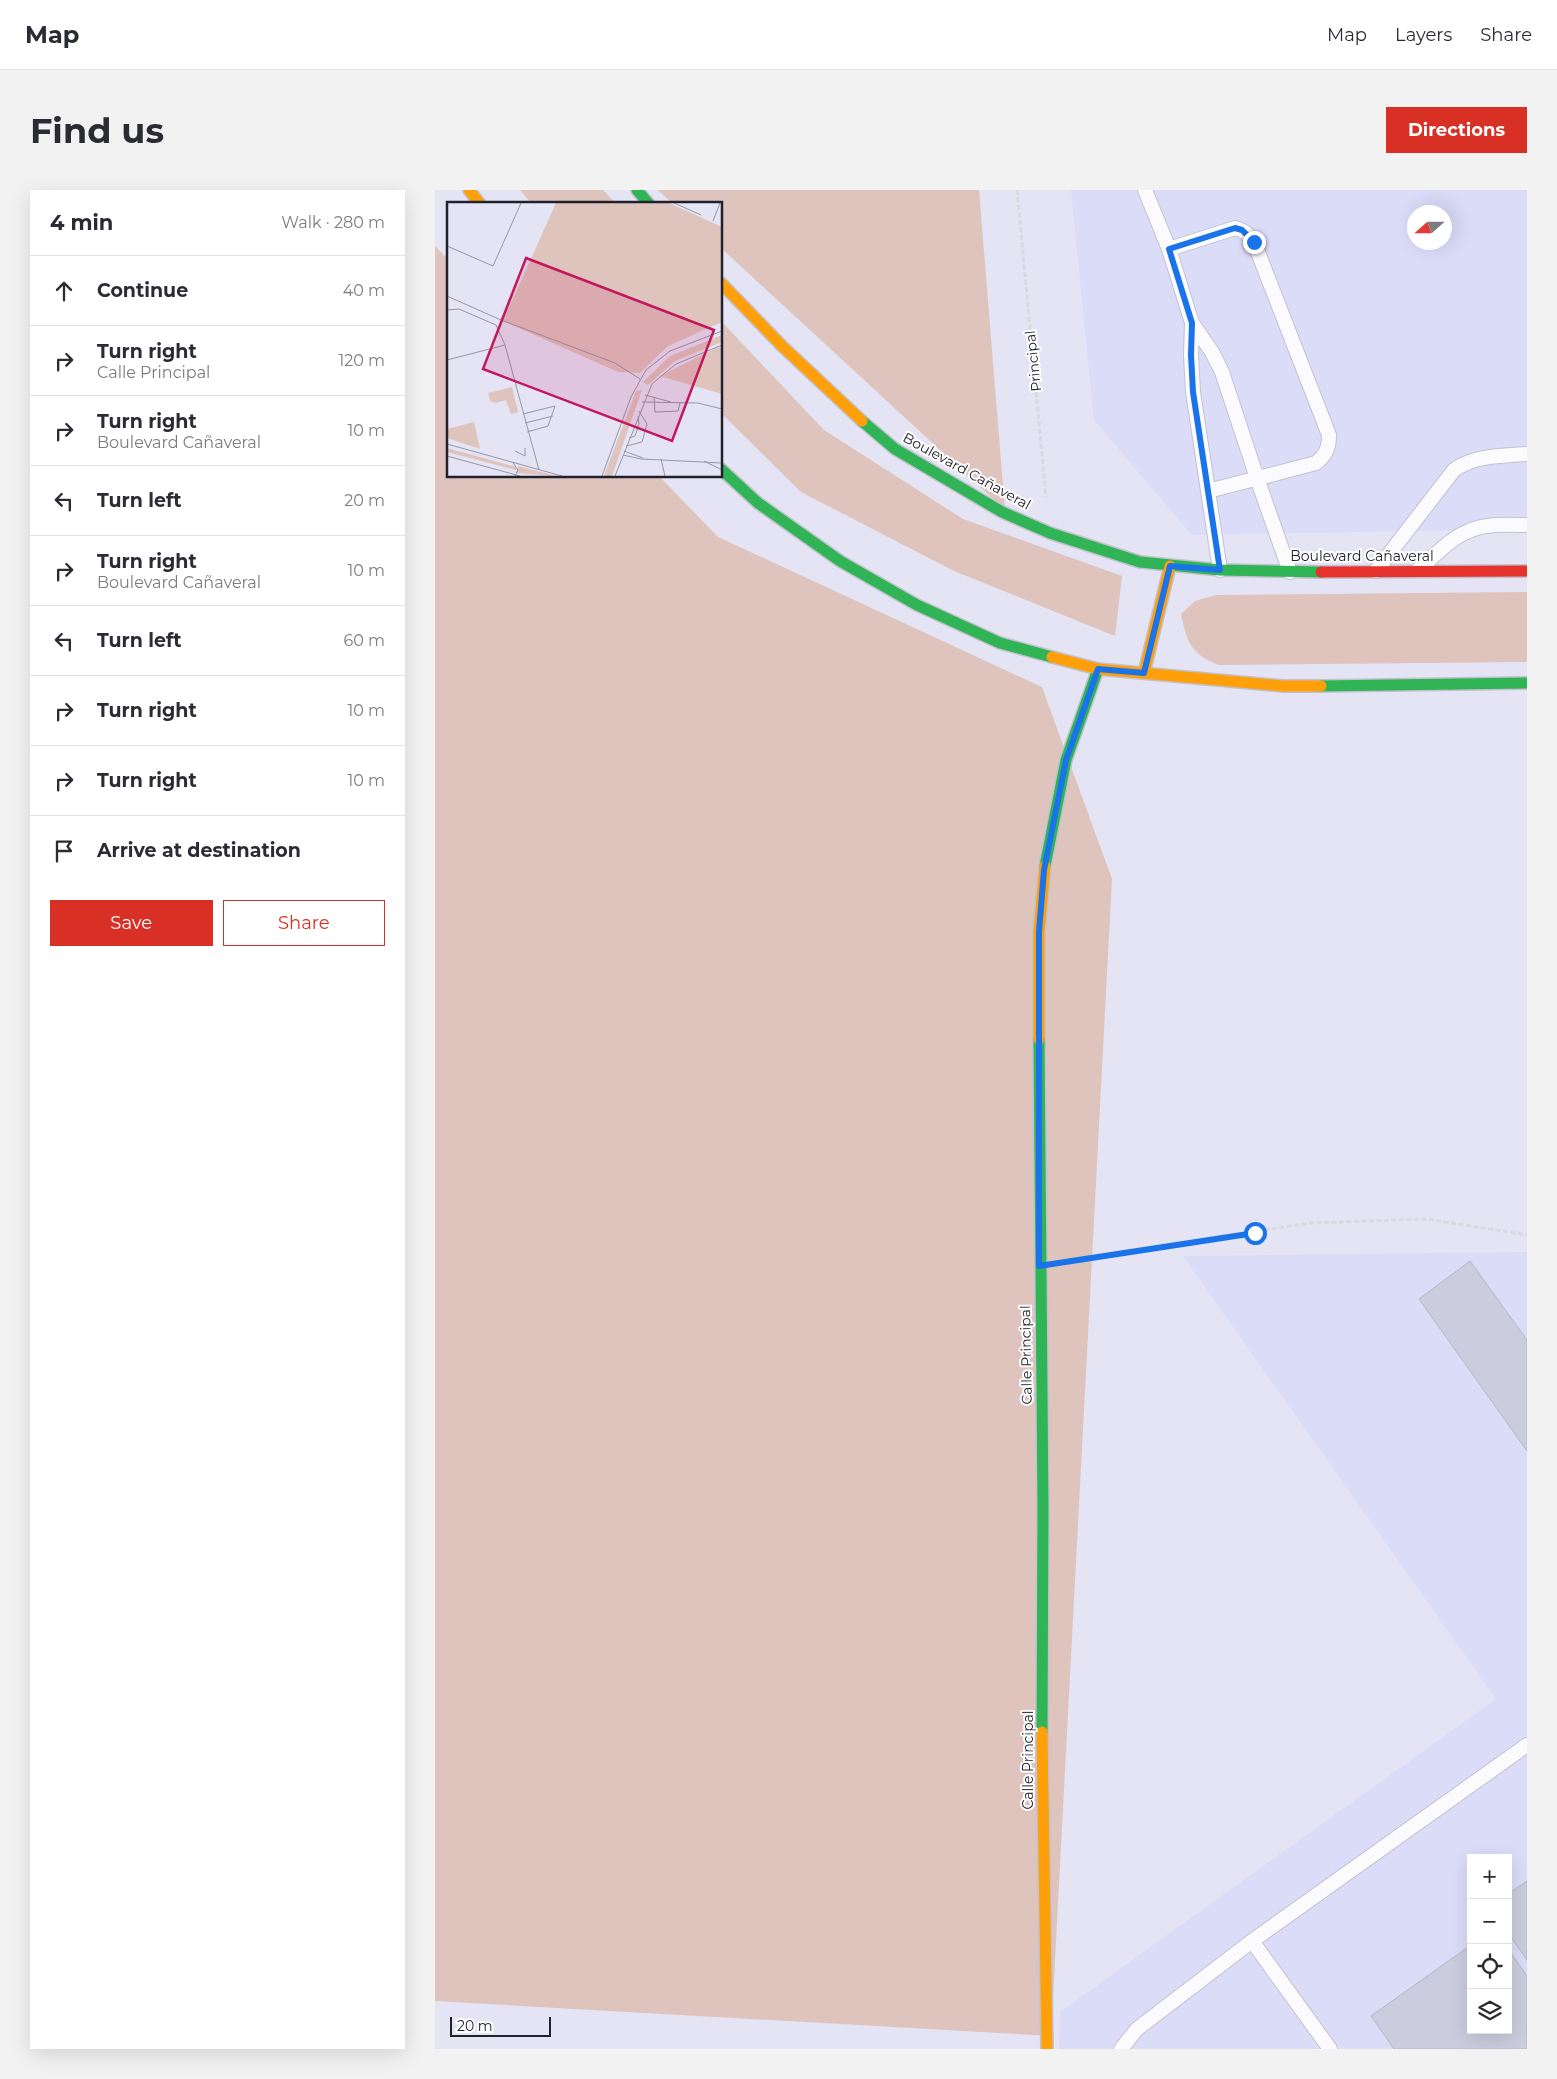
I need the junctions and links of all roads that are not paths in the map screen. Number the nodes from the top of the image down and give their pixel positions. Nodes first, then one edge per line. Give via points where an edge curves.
1 (469, 190) edge
2 (637, 190) edge
3 (1145, 190) edge
4 (479, 202) edge
5 (647, 202) edge
6 (1169, 249) junction
7 (723, 285) edge
8 (1192, 323) junction
9 (1527, 454) edge
10 (723, 471) edge
11 (1257, 478) junction
12 (1208, 491) junction
13 (1527, 525) edge
14 (1170, 566) junction
15 (1220, 570) junction
16 (1527, 570) edge
17 (1376, 571) junction
18 (1417, 571) junction
19 (1290, 572) junction
20 (1098, 669) junction
21 (1144, 673) junction
22 (1527, 683) edge
23 (1527, 1745) edge
24 (1252, 1941) junction
25 (1047, 2049) edge
26 (1121, 2049) edge
27 (1330, 2049) edge

1 - 4 street
2 - 5 street
3 - 6 lane
6 - 8 lane
6 - 11 lane via 1235,228 1248,234 1254,242 1329,435 1327,452 1316,463
7 - 14 street, Boulevard Cañaveral via 848,410 895,449 1002,512 1050,532 1141,562
8 - 11 lane via 1222,372
8 - 12 lane via 1193,392
9 - 17 lane via 1479,458 1454,470
10 - 20 street via 759,503 840,561 917,605 1000,643
11 - 12 lane
11 - 19 lane
12 - 15 lane
13 - 18 lane via 1497,525 1469,530
14 - 15 street, Boulevard Cañaveral
14 - 21 street
15 - 19 street, Boulevard Cañaveral
16 - 18 street, Boulevard Cañaveral
17 - 18 street, Boulevard Cañaveral
17 - 19 street, Boulevard Cañaveral
20 - 21 street
20 - 25 street, Calle Principal via 1066,760 1044,870 1039,942 1042,1754
21 - 22 street via 1283,686
23 - 24 lane
24 - 26 lane via 1137,2029
24 - 27 lane

